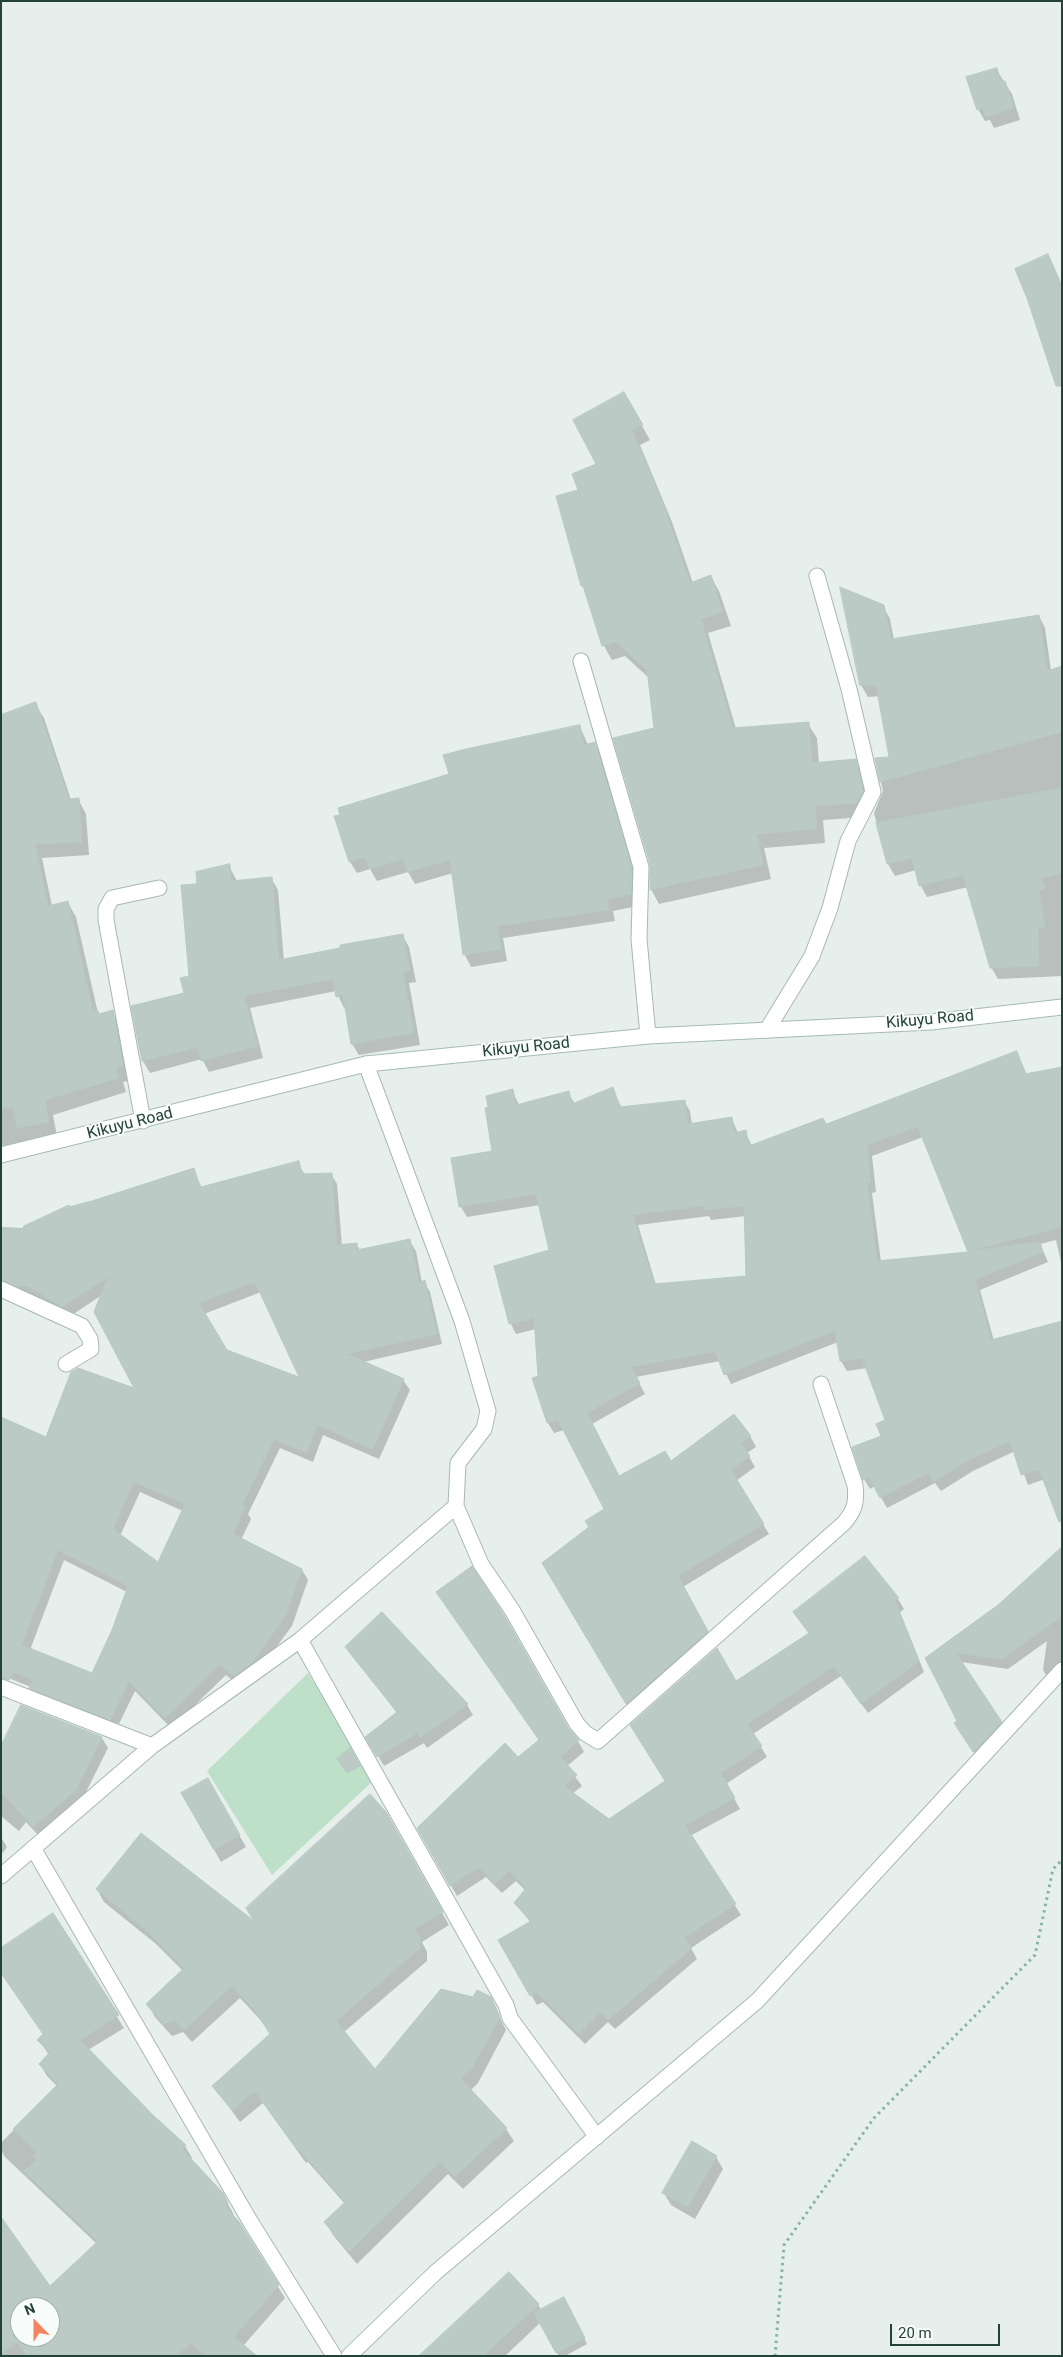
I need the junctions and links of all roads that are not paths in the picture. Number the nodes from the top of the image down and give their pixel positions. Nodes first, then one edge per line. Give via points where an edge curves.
1 (817, 576) dead end
2 (580, 661) dead end
3 (158, 888) dead end
4 (1062, 1007) edge
5 (767, 1030) junction
6 (648, 1036) junction
7 (366, 1064) junction
8 (143, 1121) junction
9 (1, 1155) edge
10 (1, 1289) edge
11 (66, 1364) dead end
12 (821, 1384) dead end
13 (456, 1506) junction
14 (300, 1640) junction
15 (1062, 1670) edge
16 (1, 1688) edge
17 (152, 1746) junction
18 (34, 1848) junction
19 (1, 1876) edge
20 (597, 2138) junction
21 (334, 2356) edge
22 (349, 2356) edge

1 - 5 street via 849,689 873,792 848,841 830,908 812,956
2 - 6 street via 641,867 640,939
3 - 8 street via 112,898 106,909
4 - 5 street, Kikuyu Road via 931,1022
5 - 6 street, Kikuyu Road
6 - 7 street, Kikuyu Road
7 - 8 street, Kikuyu Road
7 - 13 street via 462,1321 488,1411 484,1429 458,1463
8 - 9 street, Kikuyu Road
10 - 11 street via 82,1326 92,1349
12 - 13 street via 855,1485 857,1500 854,1512 598,1741 577,1724 512,1610 481,1564
13 - 14 street
14 - 17 street
14 - 20 street via 506,2005 510,2018
15 - 20 street via 757,2001
16 - 17 street
17 - 18 street
18 - 19 street
18 - 21 street via 250,2221
20 - 22 street via 436,2272

